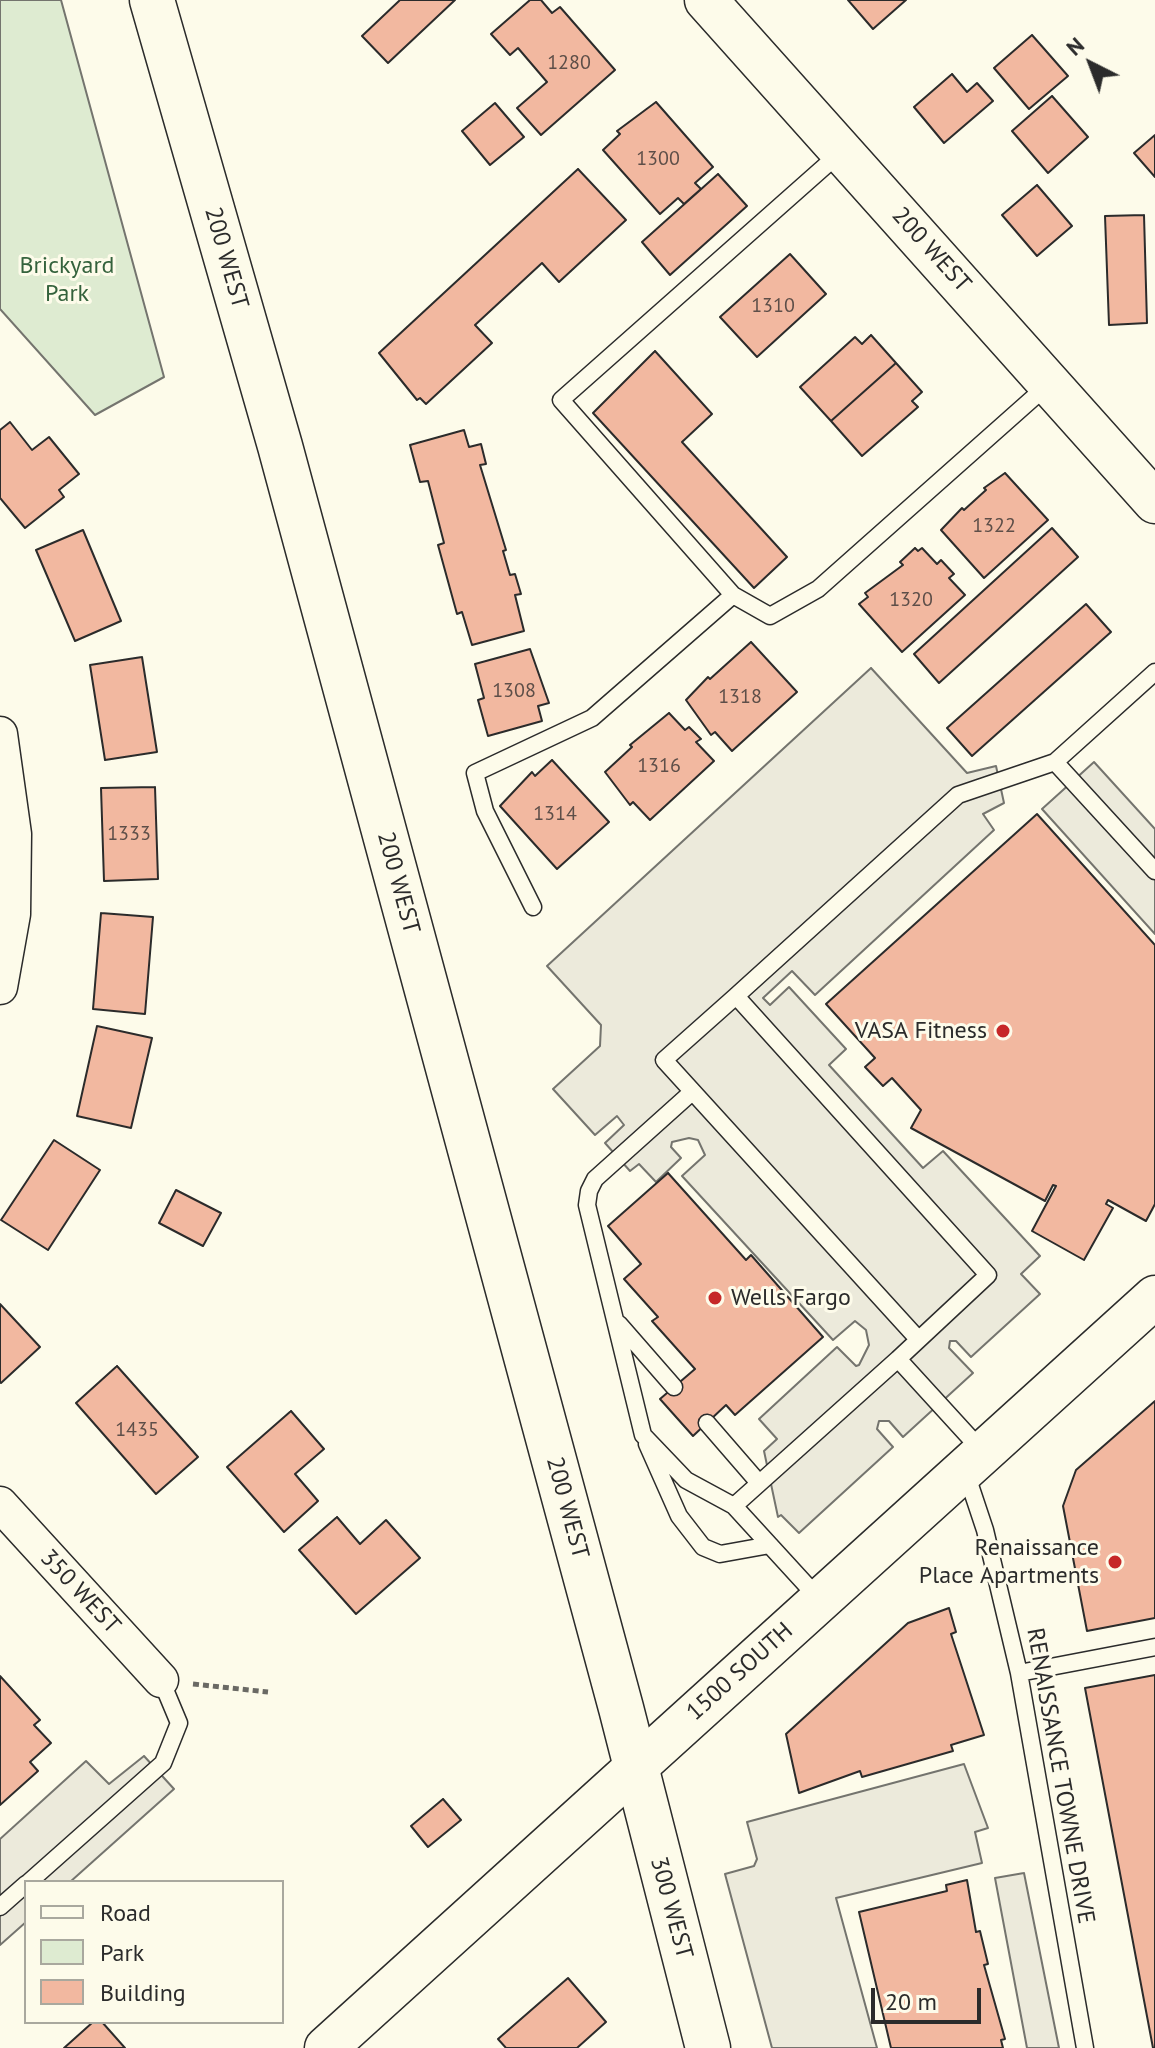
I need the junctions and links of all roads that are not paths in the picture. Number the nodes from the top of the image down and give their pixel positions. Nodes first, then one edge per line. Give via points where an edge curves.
1 (152, 0) edge
2 (706, 0) edge
3 (842, 151) junction
4 (1050, 383) junction
5 (1155, 502) edge
6 (733, 595) junction
7 (1155, 672) edge
8 (0, 734) edge
9 (1055, 762) junction
10 (1155, 871) edge
11 (533, 907) dead end
12 (0, 987) edge
13 (736, 996) junction
14 (692, 1092) junction
15 (1155, 1297) edge
16 (615, 1319) junction
17 (918, 1339) junction
18 (898, 1359) junction
19 (674, 1387) dead end
20 (707, 1423) dead end
21 (643, 1435) junction
22 (974, 1461) junction
23 (759, 1483) junction
24 (0, 1504) edge
25 (734, 1506) junction
26 (770, 1545) junction
27 (820, 1600) junction
28 (1155, 1647) edge
29 (1019, 1673) junction
30 (161, 1680) joint
31 (635, 1768) junction
32 (30, 1880) edge
33 (24, 1886) edge
34 (0, 1907) edge
35 (326, 2048) edge
36 (708, 2048) edge
37 (1085, 2048) edge

1 - 31 main road, 200 WEST via 280,446
2 - 3 street, 200 WEST
3 - 4 street, 200 WEST
3 - 6 lane via 561,400
4 - 5 street, 200 WEST
4 - 6 lane via 818,589 770,616
6 - 11 lane via 592,718 475,773 485,811
7 - 9 lane
8 - 12 street via 14,834 13,914
9 - 10 lane
9 - 13 lane via 958,795
13 - 14 lane via 664,1060
13 - 17 lane via 988,1275
14 - 16 lane via 595,1179 589,1191 587,1205
14 - 17 lane
15 - 22 street, 1500 SOUTH
16 - 19 lane
16 - 21 lane
17 - 18 lane
18 - 22 lane
18 - 23 lane
20 - 23 lane
21 - 25 lane via 686,1480
21 - 26 lane via 666,1492 703,1547 720,1554
22 - 27 street, 1500 SOUTH
22 - 29 lane, RENAISSANCE TOWNE DRIVE
23 - 25 lane
24 - 30 street, 350 WEST
25 - 26 lane
26 - 27 lane
27 - 31 street, 1500 SOUTH
28 - 29 lane
29 - 37 lane, RENAISSANCE TOWNE DRIVE
30 - 32 lane via 179,1723 163,1763
31 - 35 street, 1500 SOUTH
31 - 36 main road, 300 WEST
33 - 34 lane

